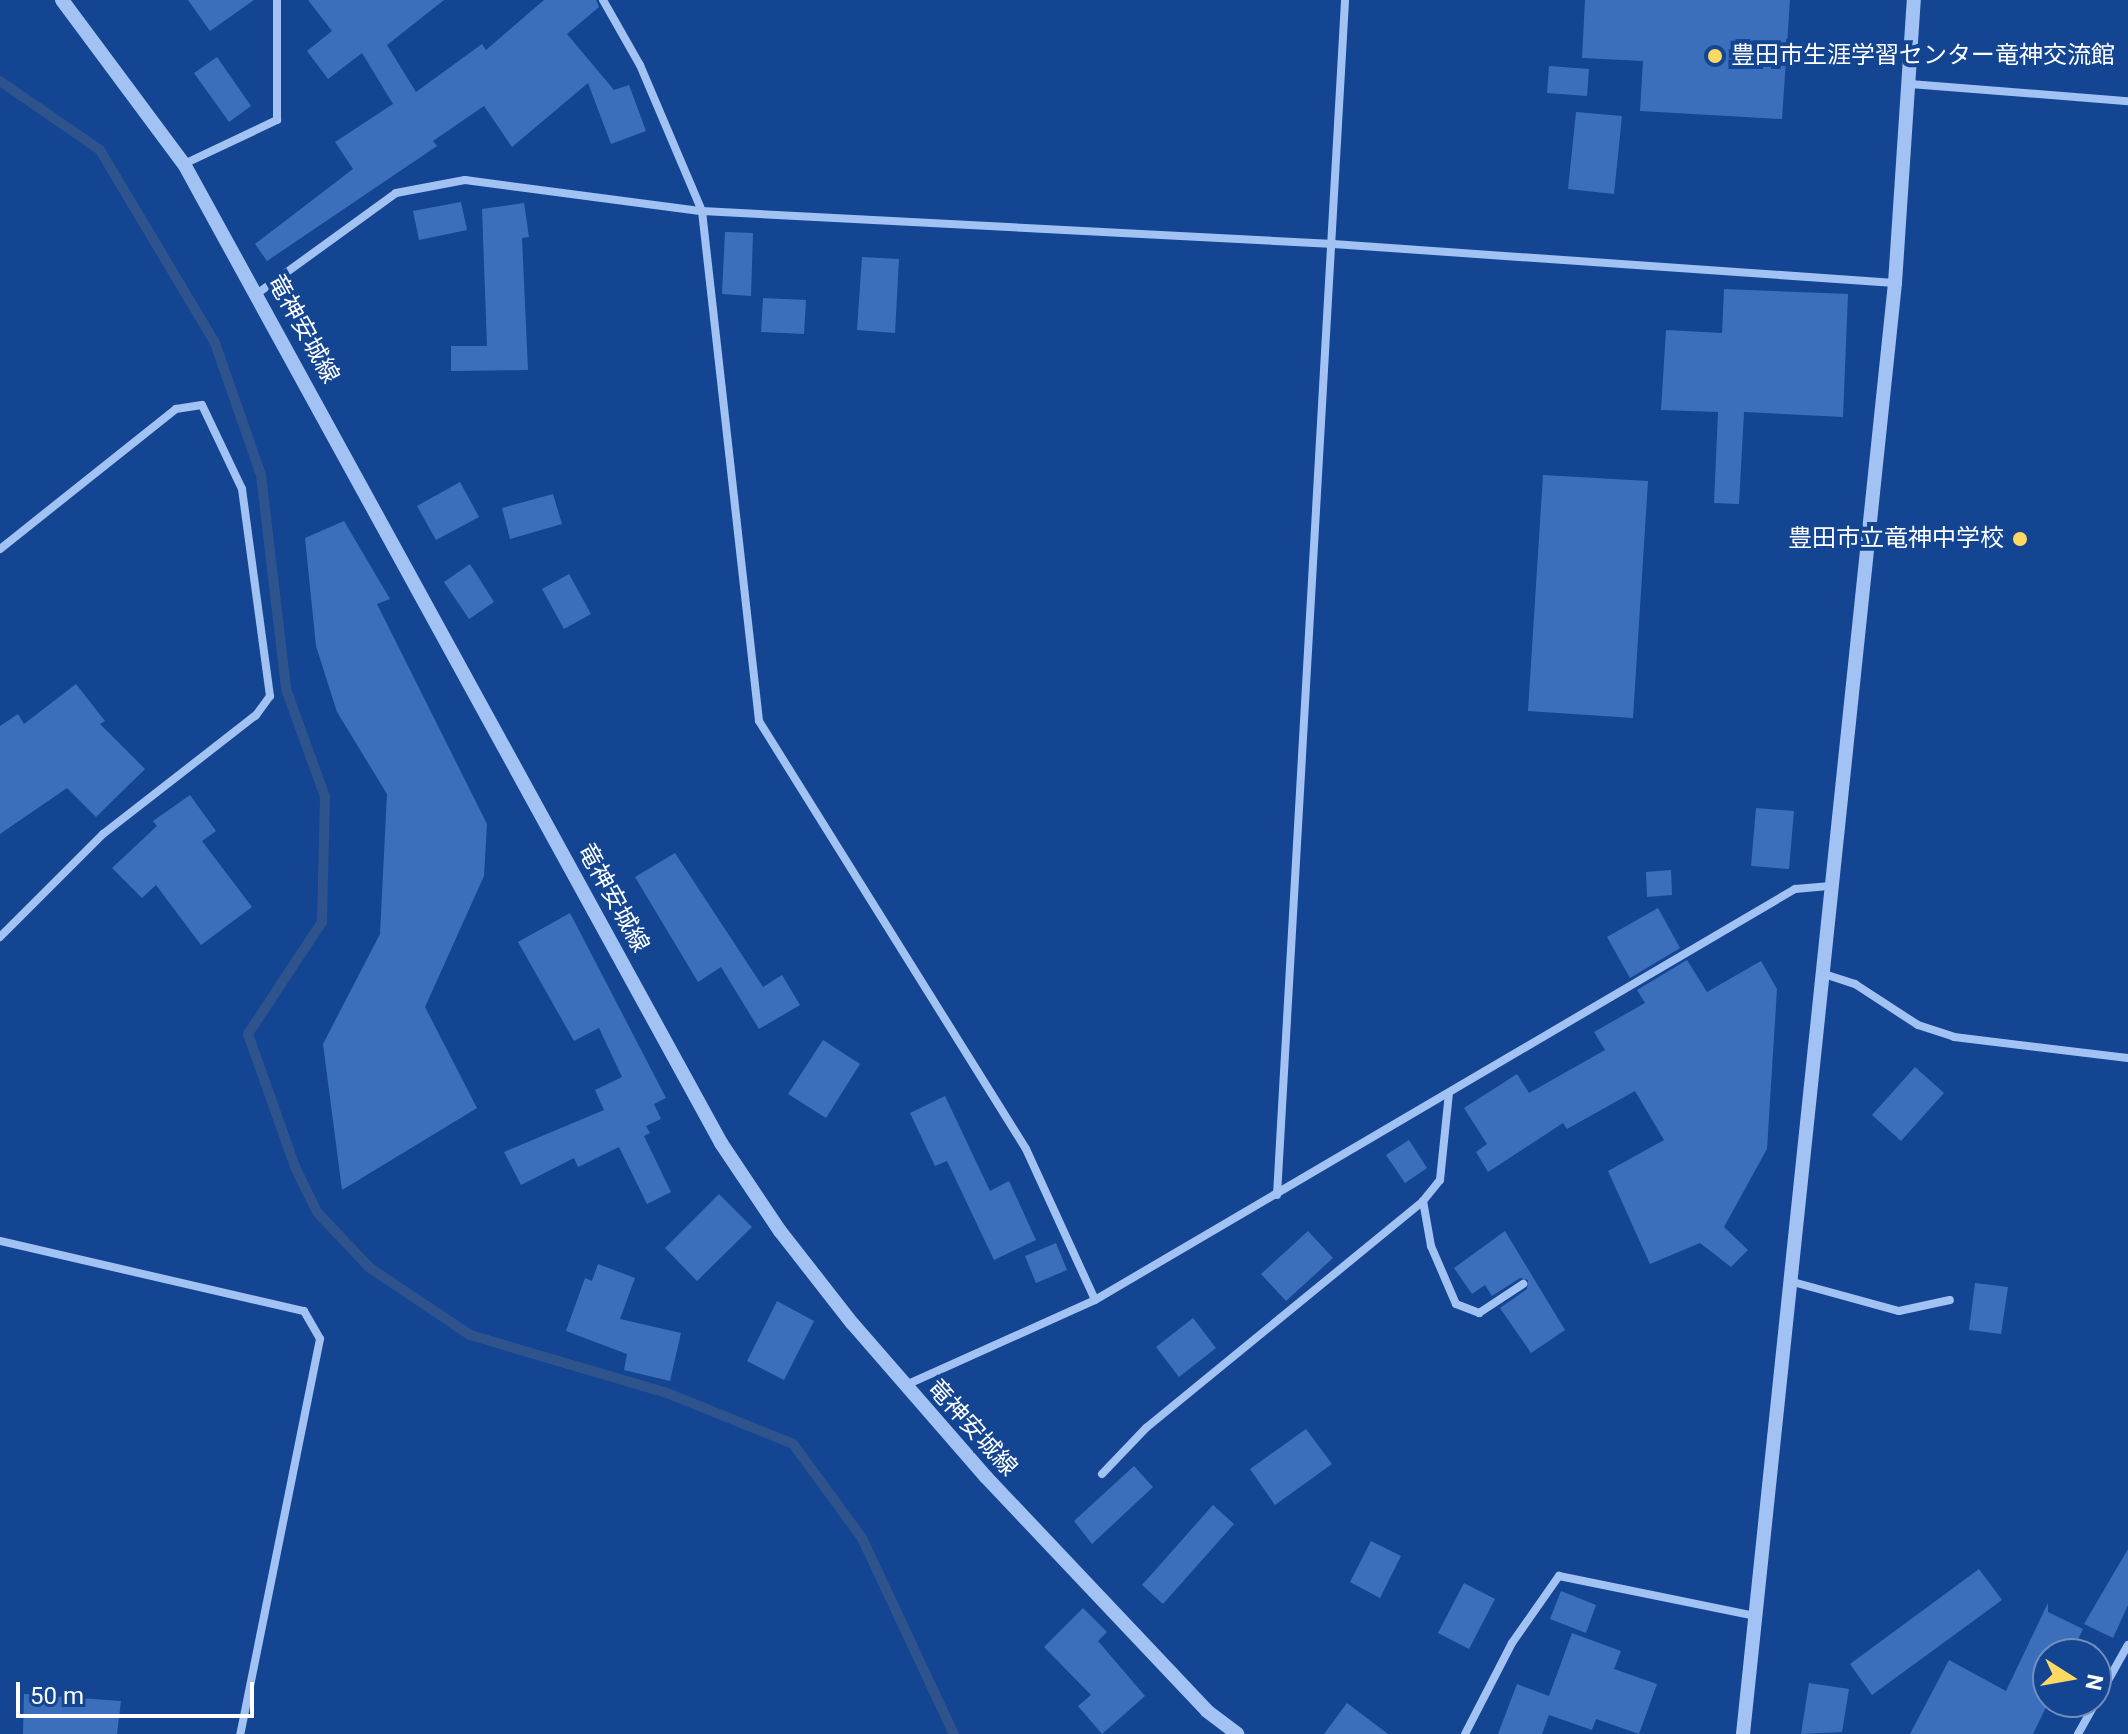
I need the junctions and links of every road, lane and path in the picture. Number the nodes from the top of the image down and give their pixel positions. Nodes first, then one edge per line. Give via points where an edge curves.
1 (62, 0) edge
2 (277, 0) edge
3 (603, 0) edge
4 (1345, 0) edge
5 (1914, 0) edge
6 (1910, 84) junction
7 (2128, 101) edge
8 (184, 164) junction
9 (702, 211) junction
10 (1333, 244) junction
11 (1895, 283) junction
12 (258, 293) junction
13 (0, 549) edge
14 (1831, 886) junction
15 (0, 937) edge
16 (1821, 973) junction
17 (2128, 1058) edge
18 (1449, 1093) junction
19 (1277, 1195) junction
20 (1423, 1201) junction
21 (0, 1241) edge
22 (1793, 1282) junction
23 (1523, 1284) dead end
24 (1095, 1300) junction
25 (1950, 1300) dead end
26 (905, 1385) junction
27 (1102, 1474) dead end
28 (1756, 1616) junction
29 (2128, 1645) edge
30 (240, 1734) edge
31 (1237, 1734) edge
32 (1465, 1734) edge
33 (1743, 1734) edge
34 (2078, 1734) edge

1 - 8 street, 竜神安城線
2 - 8 street via 277,120
3 - 9 street via 640,65
4 - 10 street
5 - 6 street
6 - 7 street
6 - 11 street
8 - 12 street, 竜神安城線
9 - 10 street
9 - 12 street via 465,180 410,190 396,193
9 - 24 street via 759,721 1026,1149
10 - 11 street
10 - 19 street
11 - 14 street
12 - 26 street, 竜神安城線 via 721,1143 780,1231
13 - 15 street via 176,409 202,405 242,489 270,696 256,715 103,834
14 - 16 street
14 - 18 street via 1795,889
16 - 17 street via 1855,984 1918,1025 1954,1037
16 - 22 street
18 - 19 street
18 - 20 street via 1440,1180
19 - 24 street
20 - 23 street via 1431,1246 1456,1304 1479,1313
20 - 27 street via 1146,1428
21 - 30 street via 304,1311 320,1339
22 - 25 street via 1899,1311
22 - 28 street
24 - 26 street
26 - 31 street, 竜神安城線 via 1207,1711
28 - 32 street via 1559,1576 1512,1643
28 - 33 street
29 - 34 street

